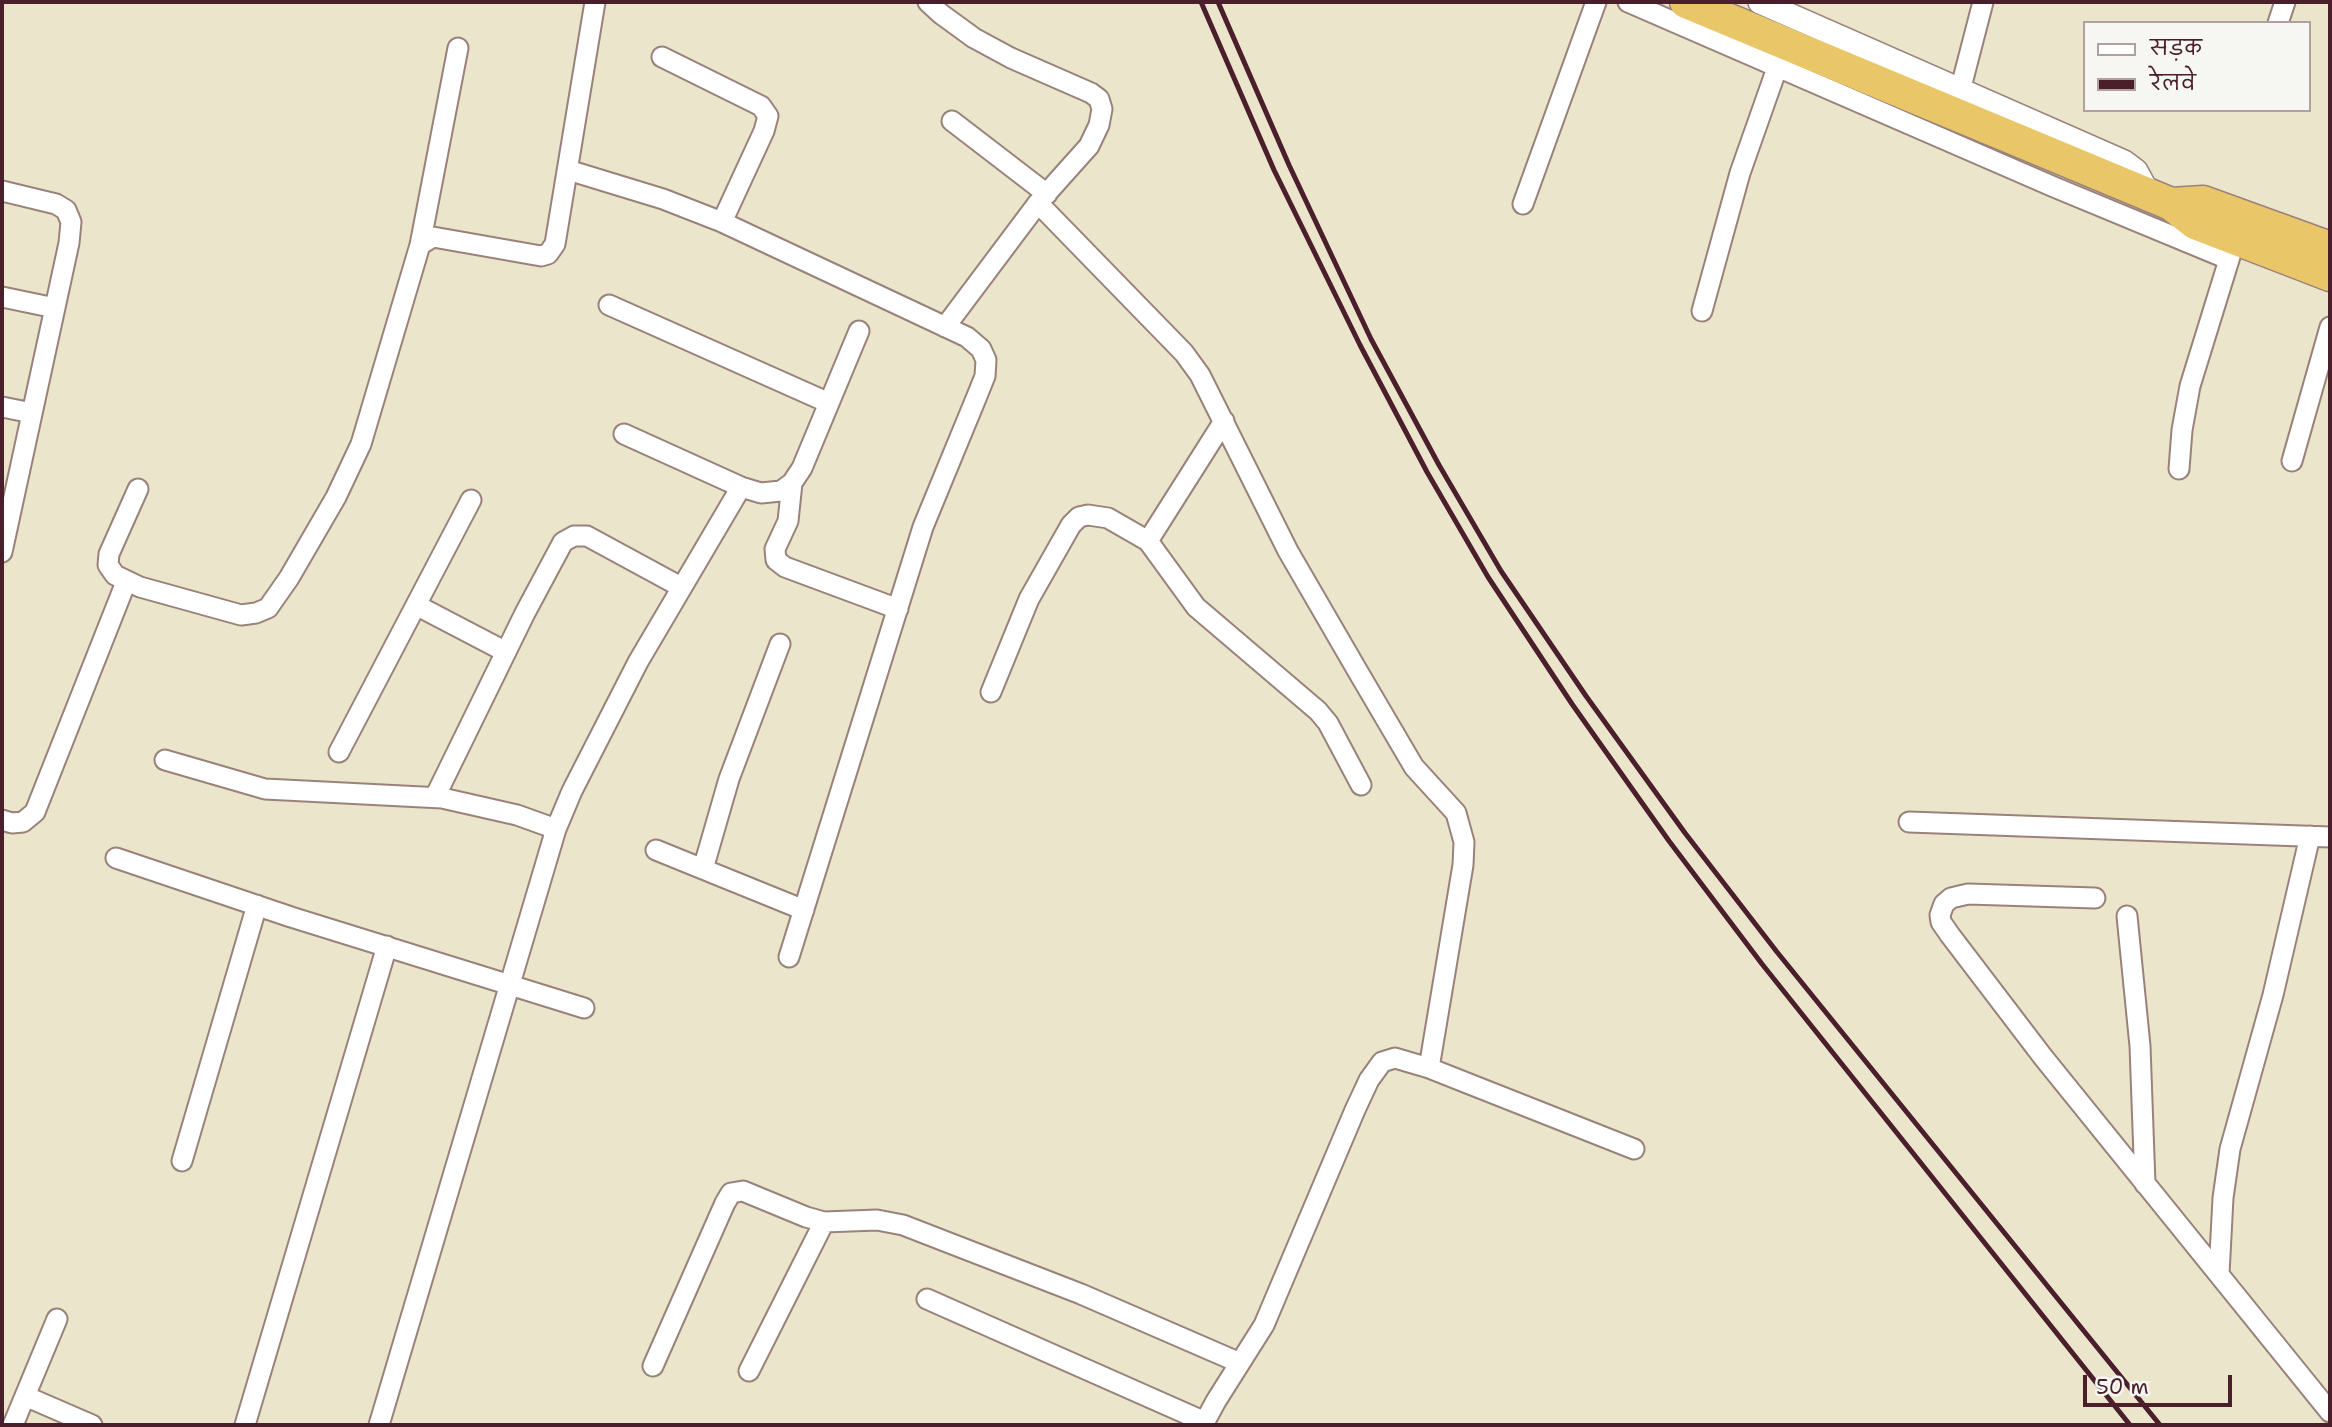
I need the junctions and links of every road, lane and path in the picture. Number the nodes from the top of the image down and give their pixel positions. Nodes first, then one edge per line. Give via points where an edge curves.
1 (596, 2) edge
2 (928, 2) edge
3 (1596, 2) edge
4 (1628, 2) edge
5 (1686, 2) edge
6 (1760, 2) edge
7 (1983, 2) edge
8 (2285, 2) edge
9 (2279, 21) edge
10 (458, 48) dead end
11 (662, 57) dead end
12 (1777, 68) junction
13 (1960, 90) junction
14 (953, 121) dead end
15 (568, 170) junction
16 (2, 191) edge
17 (1042, 199) junction
18 (2160, 200) junction
19 (1523, 204) dead end
20 (722, 222) junction
21 (420, 245) junction
22 (2330, 248) edge
23 (2232, 249) junction
24 (2330, 275) edge
25 (2, 297) edge
26 (609, 306) dead end
27 (55, 308) junction
28 (1702, 311) dead end
29 (945, 327) junction
30 (2330, 327) edge
31 (859, 331) dead end
32 (829, 402) junction
33 (2, 407) edge
34 (32, 413) junction
35 (1224, 421) junction
36 (624, 434) dead end
37 (2292, 461) dead end
38 (2179, 469) dead end
39 (792, 483) junction
40 (741, 487) junction
41 (138, 489) dead end
42 (471, 500) dead end
43 (1148, 541) junction
44 (2, 552) edge
45 (127, 582) junction
46 (681, 587) junction
47 (416, 605) junction
48 (898, 609) junction
49 (780, 644) dead end
50 (506, 652) junction
51 (991, 692) dead end
52 (339, 752) dead end
53 (165, 760) dead end
54 (1361, 785) dead end
55 (435, 797) junction
56 (2, 820) edge
57 (1909, 822) dead end
58 (556, 829) junction
59 (2310, 836) junction
60 (2330, 837) edge
61 (656, 850) dead end
62 (116, 858) dead end
63 (704, 869) junction
64 (2095, 898) dead end
65 (257, 905) junction
66 (804, 910) junction
67 (2127, 916) dead end
68 (387, 946) junction
69 (789, 957) dead end
70 (510, 985) junction
71 (584, 1008) dead end
72 (1429, 1068) junction
73 (1634, 1149) dead end
74 (182, 1161) dead end
75 (2145, 1184) junction
76 (824, 1222) junction
77 (2219, 1274) junction
78 (927, 1299) dead end
79 (57, 1319) dead end
80 (1240, 1363) junction
81 (653, 1366) dead end
82 (749, 1371) dead end
83 (25, 1396) junction
84 (2330, 1412) edge
85 (1204, 1423) edge
86 (13, 1425) edge
87 (92, 1425) edge
88 (244, 1425) edge
89 (379, 1425) edge

1 - 15 street
2 - 17 street via 974,38 1099,99 1102,115 1094,138
3 - 19 street
4 - 12 street
5 - 18 highway
6 - 13 street
7 - 13 street
8 - 9 street
10 - 21 street
11 - 20 street via 761,106 768,116
12 - 23 street
12 - 28 street
13 - 18 street via 2124,162
14 - 17 street
15 - 20 street
15 - 21 street via 555,244 548,254 535,256 433,237
16 - 27 street via 48,201 68,214 69,243
17 - 29 street
17 - 35 street via 1184,353
18 - 22 highway via 2203,202
18 - 23 highway
20 - 29 street
21 - 45 street via 357,454 271,604 263,611 241,615
23 - 24 highway
23 - 38 street via 2190,386
25 - 27 street
26 - 32 street
27 - 34 street
29 - 48 street via 976,344 986,368 923,527
30 - 37 street
31 - 32 street
32 - 39 street
33 - 34 street
34 - 44 street
35 - 43 street
35 - 72 street via 1288,551 1414,767 1460,822 1463,865
36 - 40 street
39 - 40 street via 769,494
39 - 48 street via 788,521 775,549 776,560
40 - 46 street
41 - 45 street via 108,560 111,570
42 - 47 street
43 - 51 street via 1108,518 1079,517 1029,599
43 - 54 street via 1196,607 1318,711
45 - 56 street via 35,812 23,822
46 - 50 street via 587,536 574,536 559,547
46 - 58 street via 638,662
47 - 50 street
47 - 52 street
48 - 66 street
49 - 63 street via 729,779
50 - 55 street
53 - 55 street via 265,789
55 - 58 street via 517,815
57 - 59 street
58 - 70 street
59 - 60 street
59 - 77 street via 2273,995 2230,1149
61 - 63 street
62 - 65 street
63 - 66 street
64 - 75 street via 1968,894 1951,898 1940,915 1950,935
65 - 68 street
65 - 74 street
66 - 69 street
67 - 75 street via 2140,1046
68 - 70 street
68 - 88 street
70 - 71 street
70 - 89 street
72 - 73 street
72 - 80 street via 1395,1058 1376,1068 1264,1325
75 - 77 street
76 - 80 street via 877,1220 903,1225 1081,1294
76 - 81 street via 752,1193 731,1193
76 - 82 street
77 - 84 street
78 - 85 street
79 - 83 street
80 - 85 street
83 - 86 street
83 - 87 street

